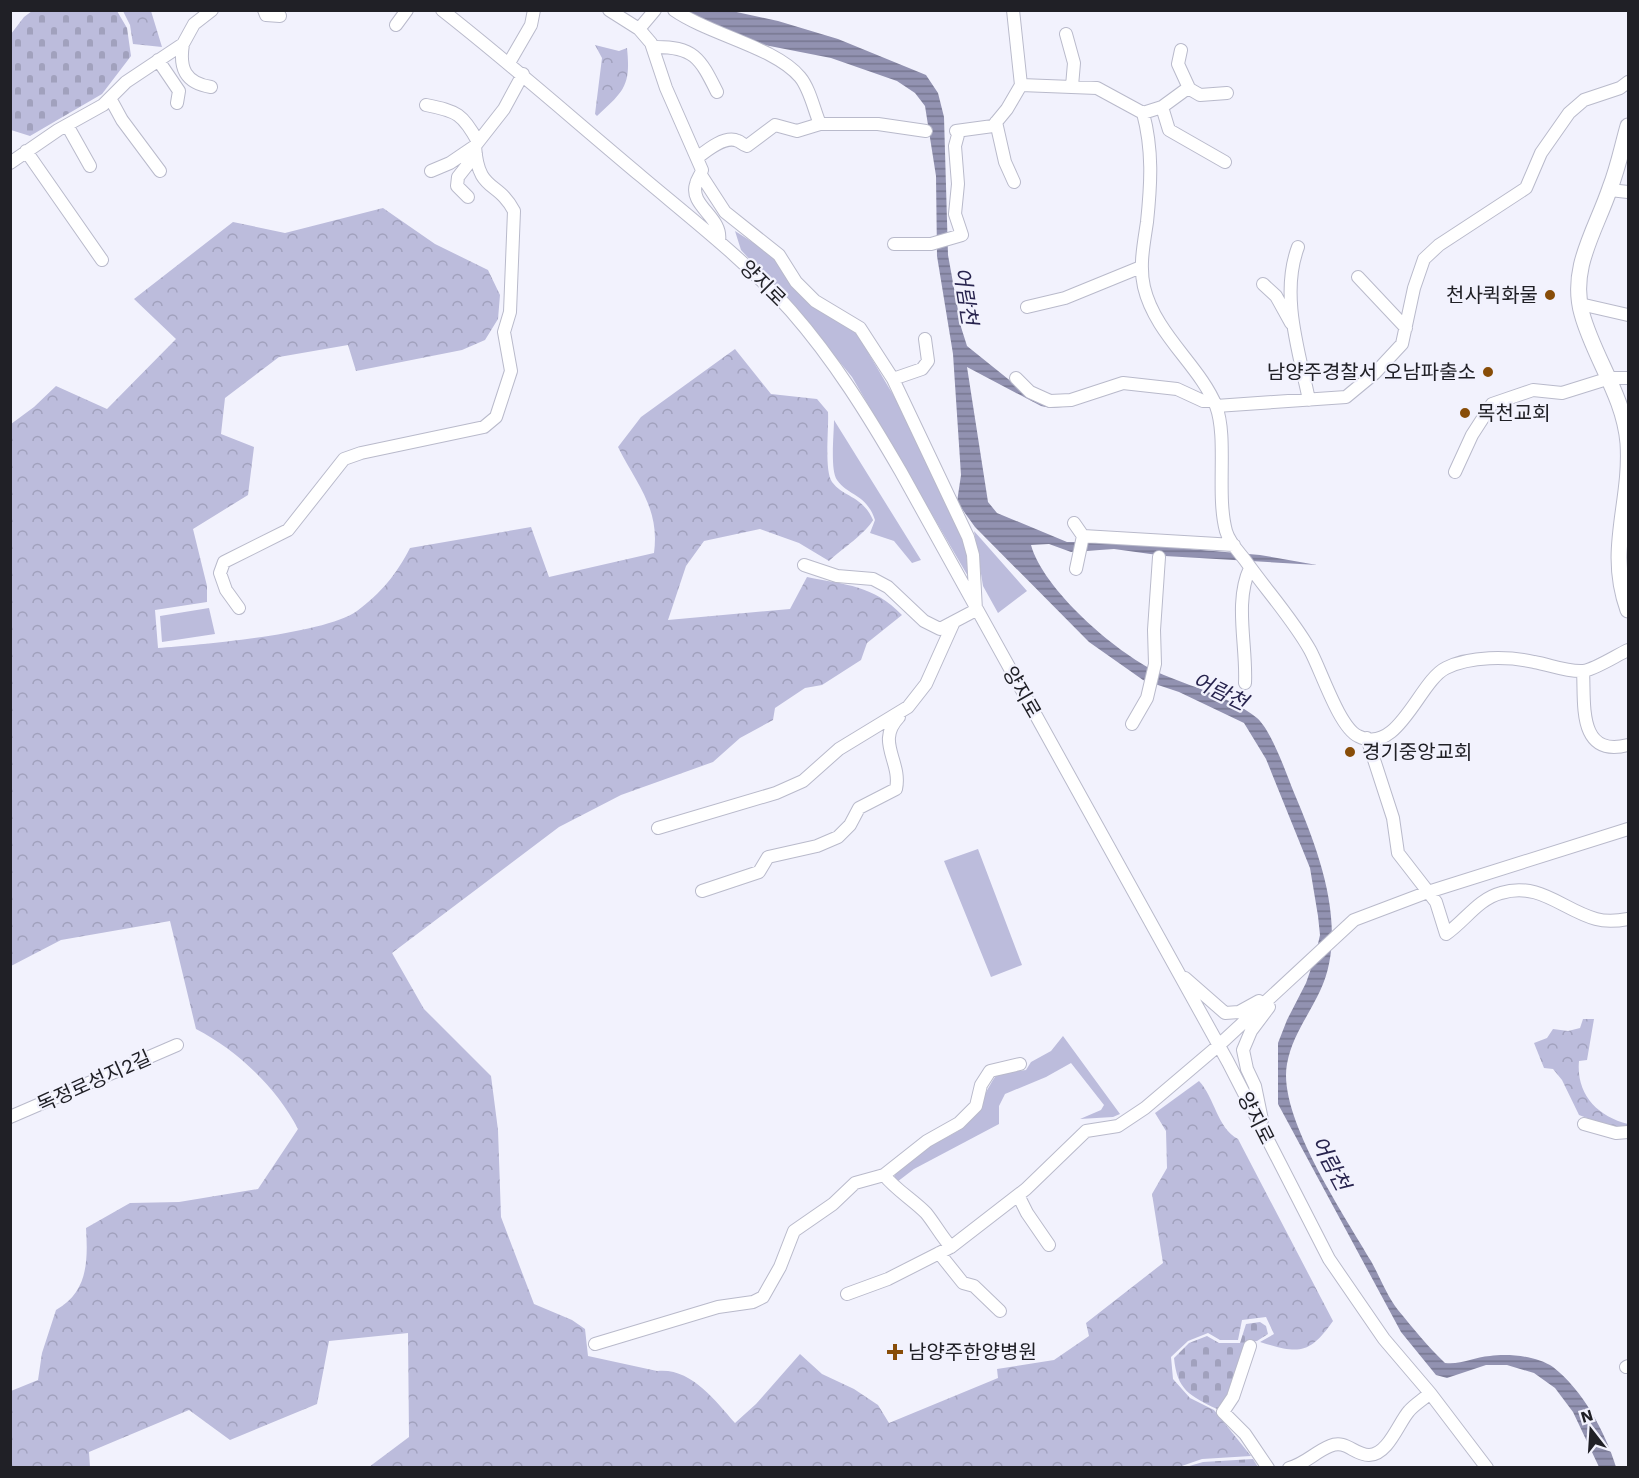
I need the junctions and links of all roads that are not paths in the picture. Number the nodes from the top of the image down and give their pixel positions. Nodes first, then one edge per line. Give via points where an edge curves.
1 (212, 10) edge
2 (264, 10) edge
3 (407, 10) edge
4 (442, 10) edge
5 (534, 10) edge
6 (609, 10) edge
7 (655, 10) edge
8 (674, 10) edge
9 (1013, 10) edge
10 (280, 16) dead end
11 (396, 26) dead end
12 (639, 29) junction
13 (1066, 34) dead end
14 (183, 44) junction
15 (653, 47) junction
16 (1181, 50) dead end
17 (158, 60) junction
18 (509, 63) junction
19 (523, 74) junction
20 (1629, 82) edge
21 (1021, 85) junction
22 (1072, 86) junction
23 (211, 87) dead end
24 (1189, 88) junction
25 (717, 92) dead end
26 (1227, 93) dead end
27 (110, 98) junction
28 (177, 103) dead end
29 (426, 105) dead end
30 (1162, 107) junction
31 (1143, 113) junction
32 (996, 122) junction
33 (820, 124) junction
34 (67, 125) junction
35 (1629, 126) edge
36 (926, 131) dead end
37 (476, 147) junction
38 (26, 151) junction
39 (697, 158) junction
40 (1225, 162) dead end
41 (10, 163) edge
42 (90, 166) dead end
43 (160, 171) dead end
44 (431, 171) dead end
45 (701, 175) junction
46 (1014, 182) dead end
47 (1610, 190) junction
48 (1629, 192) edge
49 (468, 197) dead end
50 (719, 241) junction
51 (894, 244) dead end
52 (1298, 247) dead end
53 (102, 260) dead end
54 (1141, 267) junction
55 (1358, 277) dead end
56 (1263, 284) dead end
57 (1580, 304) junction
58 (1027, 308) dead end
59 (1629, 315) edge
60 (1293, 326) junction
61 (1406, 328) junction
62 (925, 339) dead end
63 (1016, 378) dead end
64 (1610, 378) junction
65 (1629, 378) edge
66 (893, 379) junction
67 (1310, 400) junction
68 (1214, 403) junction
69 (1455, 472) dead end
70 (1074, 523) dead end
71 (1083, 536) junction
72 (1234, 545) junction
73 (1158, 557) dead end
74 (804, 565) dead end
75 (1249, 566) junction
76 (1076, 569) dead end
77 (239, 608) dead end
78 (976, 610) junction
79 (1629, 610) edge
80 (953, 624) junction
81 (1629, 650) edge
82 (1583, 671) junction
83 (1245, 683) dead end
84 (908, 707) junction
85 (1132, 724) dead end
86 (1367, 738) junction
87 (1629, 745) edge
88 (658, 828) dead end
89 (1629, 829) edge
90 (702, 891) dead end
91 (1428, 892) junction
92 (1629, 919) edge
93 (1177, 971) junction
94 (1288, 982) junction
95 (177, 1045) dead end
96 (1218, 1046) junction
97 (1020, 1064) dead end
98 (10, 1117) edge
99 (1584, 1124) dead end
100 (1629, 1132) edge
101 (1266, 1137) junction
102 (884, 1174) junction
103 (1018, 1195) junction
104 (1049, 1245) dead end
105 (951, 1247) junction
106 (939, 1253) junction
107 (847, 1294) dead end
108 (1000, 1311) dead end
109 (595, 1344) dead end
110 (1250, 1346) dead end
111 (1431, 1393) junction
112 (1482, 1466) edge
113 (1268, 1467) edge
114 (1289, 1467) edge

1 - 14 street via 194,24
2 - 10 street via 266,15
3 - 11 street
4 - 18 street, 양지로
5 - 18 street via 531,25
6 - 12 street
7 - 12 street
8 - 33 street via 693,24 782,61 802,78
9 - 21 street
12 - 15 street
13 - 22 street via 1074,63
14 - 17 street
14 - 23 street via 183,73 197,85
15 - 25 street via 674,46 701,60
15 - 39 street via 666,88
16 - 24 street via 1178,64
17 - 27 street
17 - 28 street via 179,91
18 - 19 street, 양지로
19 - 37 street
19 - 50 street, 양지로
20 - 61 street via 1584,100 1569,113 1541,153 1526,188 1424,259
21 - 22 street
21 - 32 street
22 - 31 street via 1097,88
24 - 26 street via 1200,95
24 - 30 street
27 - 34 street
27 - 43 street
29 - 37 street via 455,111 467,121
30 - 31 street
30 - 40 street via 1169,130
31 - 54 street via 1150,138 1151,173
32 - 46 street
32 - 51 street via 993,126 957,131 955,214 962,235 931,244
33 - 36 street via 878,124
33 - 39 street via 797,131 775,125 747,146 725,141
34 - 38 street
34 - 42 street
35 - 47 main road
37 - 44 street
37 - 49 street via 458,177 458,186
37 - 77 street via 483,181 510,202 514,211 510,312 504,332 511,371 496,417 484,427 344,459 288,530 224,562 220,573
38 - 41 street
38 - 53 street
39 - 45 street
45 - 50 street via 695,192 718,225
45 - 66 street via 725,212 768,245 815,301 860,328
47 - 48 street
47 - 57 main road via 1580,266
50 - 78 street, 양지로 via 791,312 864,407
52 - 60 street via 1292,262
54 - 58 street via 1065,298
54 - 68 street via 1144,288 1165,333
55 - 61 street
56 - 60 street via 1276,296
57 - 59 street
57 - 64 main road
60 - 67 street
61 - 67 street via 1402,344 1346,397
62 - 66 street via 928,361 922,369
63 - 68 street via 1030,392 1050,401 1071,400 1123,383 1177,389
64 - 65 street
64 - 69 street via 1562,393 1533,390 1492,404
64 - 79 main road via 1628,442 1617,559
66 - 78 street via 968,537 973,555
67 - 68 street
68 - 72 street via 1220,424 1224,523
70 - 71 street
71 - 72 street
71 - 76 street
72 - 75 street
73 - 85 street via 1155,664 1149,690
74 - 80 street via 837,576 873,579 888,587 924,621 940,629
75 - 83 street via 1243,598
75 - 86 street via 1308,648 1346,726
78 - 80 street
78 - 93 street, 양지로
80 - 84 street via 926,684
81 - 82 street
82 - 86 street via 1533,661 1464,661 1444,668 1430,680 1395,730
82 - 87 street via 1586,727 1594,739 1616,748
84 - 88 street via 839,749 803,781 776,793
84 - 90 street via 890,726 887,739 898,777 896,789 859,808 838,837 768,857 759,872
86 - 91 street via 1393,818 1398,853
89 - 91 street
91 - 92 street via 1436,902 1446,934 1464,922 1478,904 1500,893 1521,890 1546,894 1595,919
91 - 94 street via 1354,921
93 - 94 street via 1220,1011 1230,1014 1248,1009
93 - 96 street, 양지로
94 - 96 street
94 - 101 street via 1251,1031 1243,1050
95 - 98 street, 독정로성지2길
96 - 101 street, 양지로
96 - 103 street via 1153,1102 1118,1126 1086,1131
97 - 102 street via 990,1071 969,1115
99 - 100 street via 1616,1133
101 - 111 street, 양지로 via 1335,1267 1384,1339
102 - 105 street via 897,1191 928,1215
102 - 109 street via 855,1183 794,1231 780,1267 763,1296 753,1302 718,1307
103 - 104 street
103 - 105 street
105 - 106 street
106 - 107 street
106 - 108 street via 963,1283 974,1286
110 - 113 street via 1233,1397 1223,1412 1245,1434
111 - 112 street, 양지로
111 - 114 street via 1408,1412 1395,1436 1377,1453 1369,1455 1338,1443

